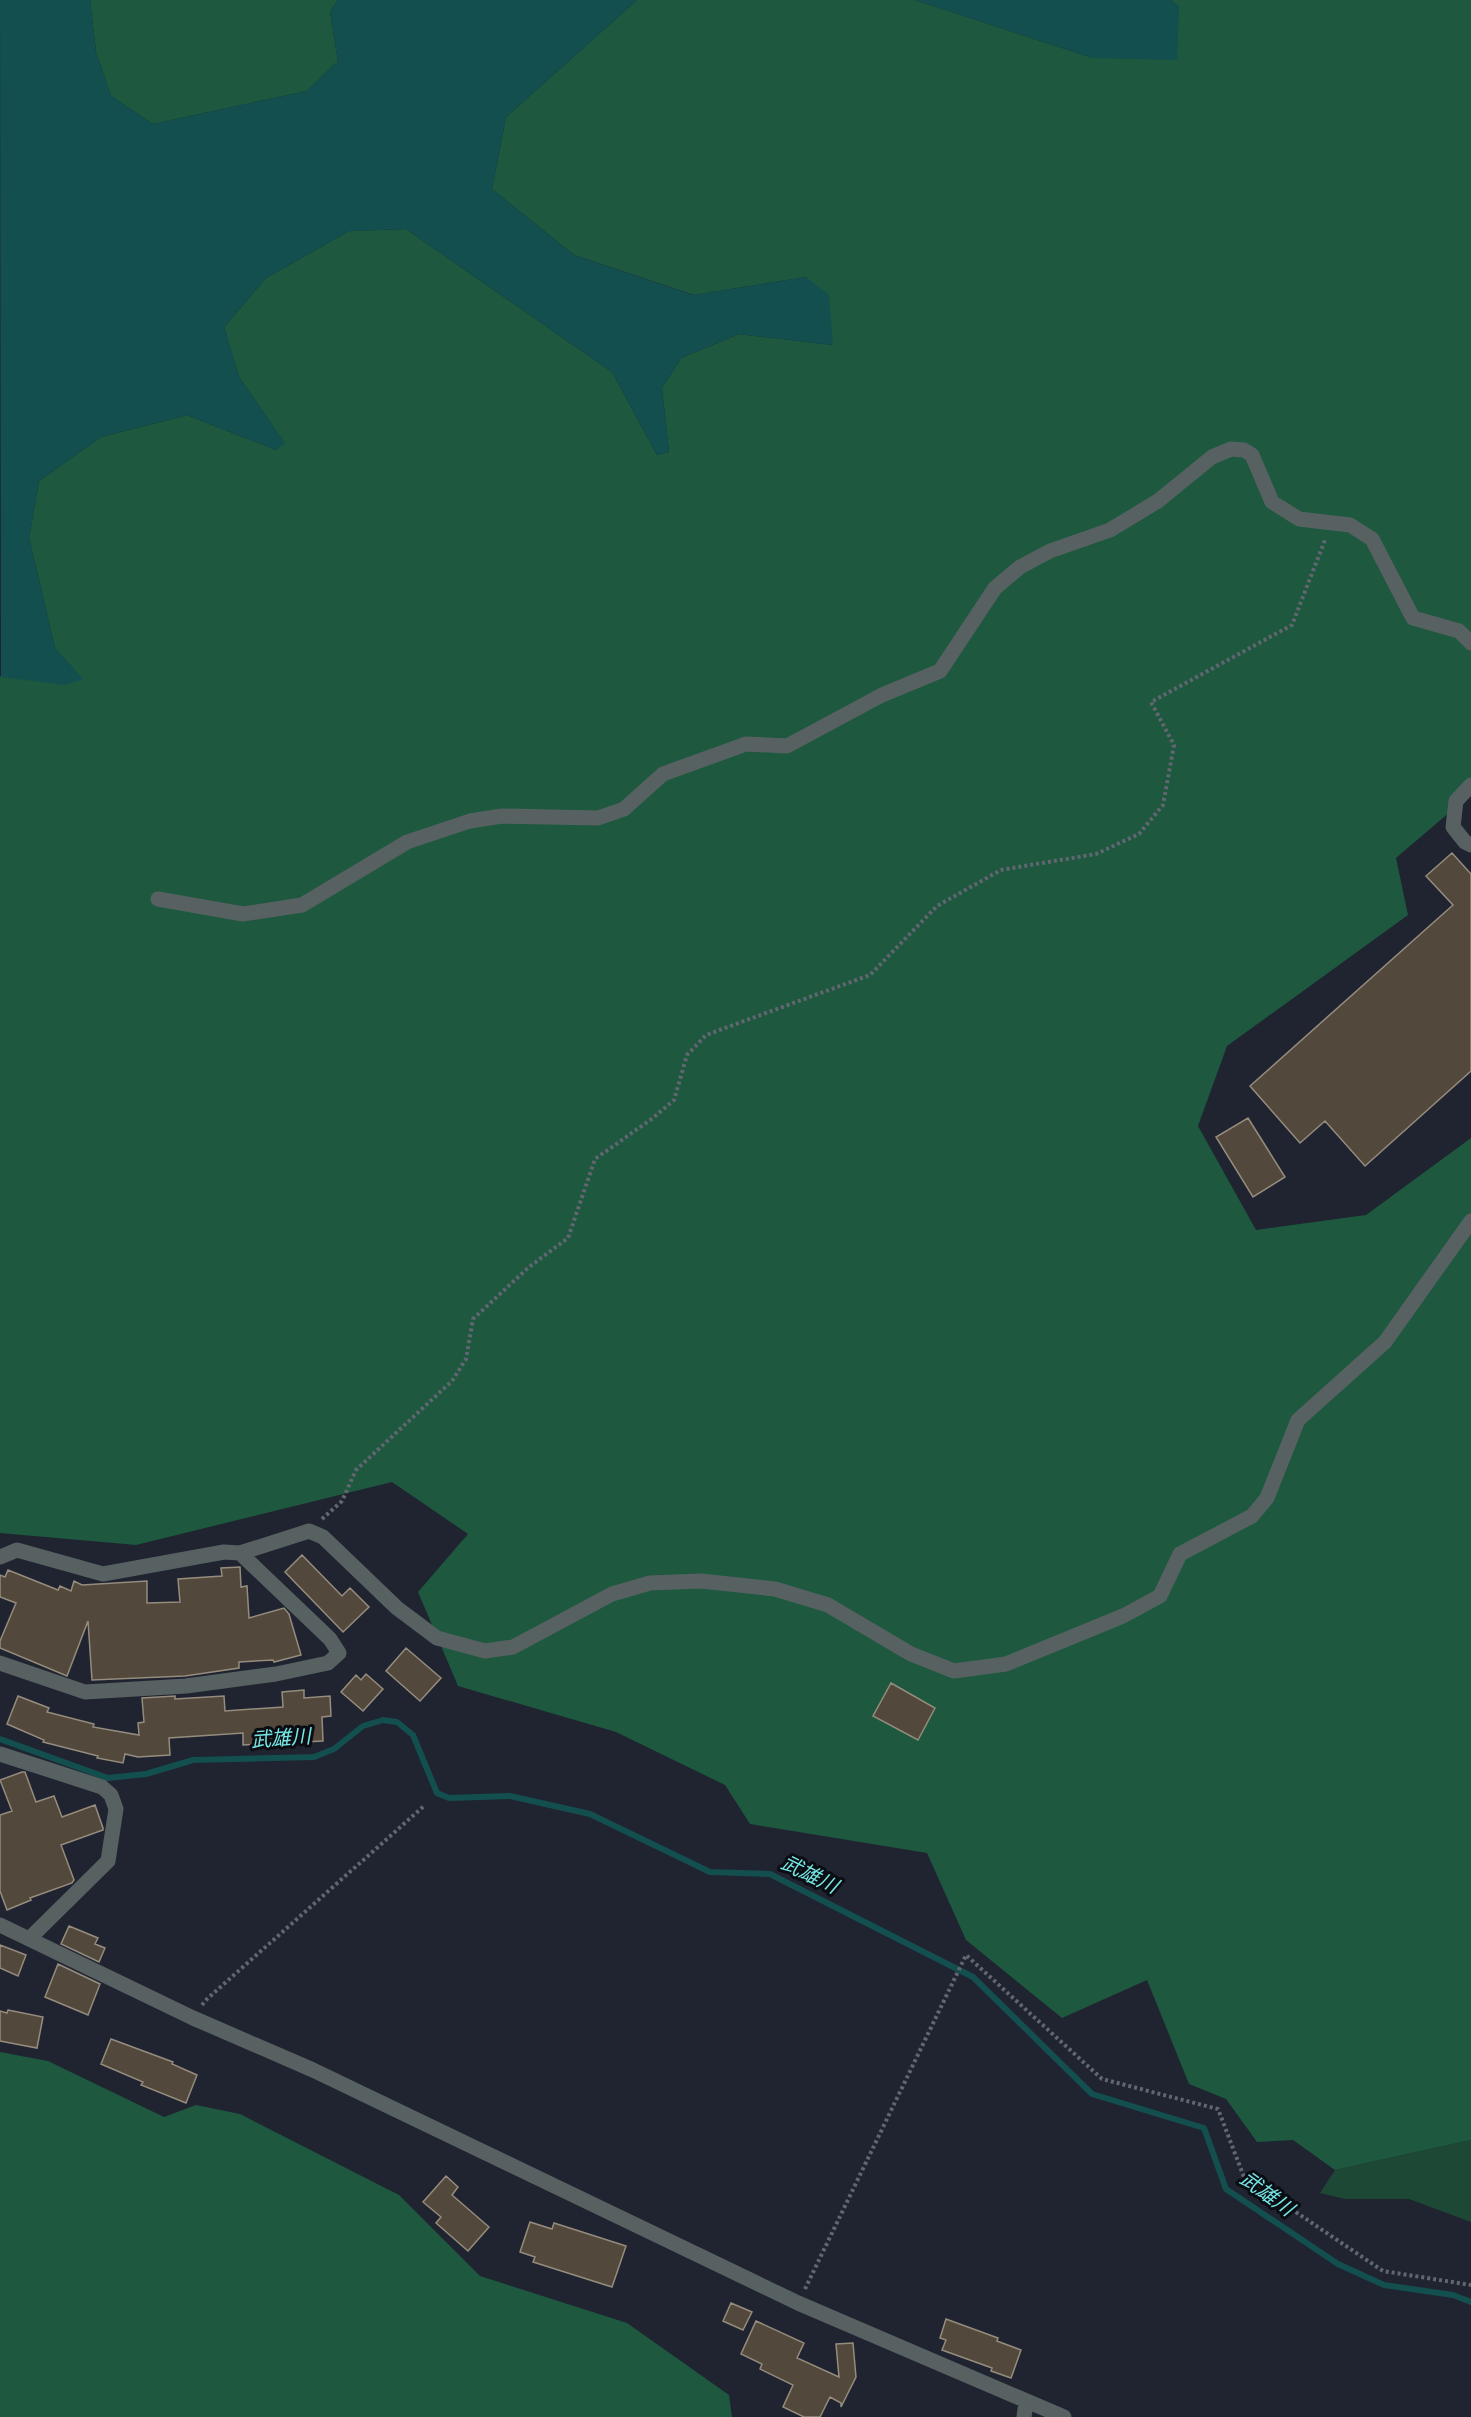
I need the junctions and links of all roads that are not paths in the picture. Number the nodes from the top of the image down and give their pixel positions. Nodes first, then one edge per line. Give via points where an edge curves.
1 (1471, 643) edge
2 (1471, 785) edge
3 (1471, 845) edge
4 (158, 899) dead end
5 (1471, 1221) edge
6 (240, 1553) junction
7 (0, 1557) edge
8 (0, 1663) edge
9 (0, 1754) edge
10 (0, 1925) edge
11 (29, 1939) junction
12 (1025, 2410) edge
13 (1064, 2417) edge

1 - 4 street via 1459,631 1413,618 1372,539 1350,525 1299,519 1272,502 1252,455 1230,449 1212,457 1158,501 1110,530 1050,551 1020,567 995,588 940,671 882,695 787,746 746,744 663,774 624,809 598,818 502,816 470,821 407,842 302,905 243,914
2 - 3 street via 1456,801 1453,827
5 - 6 street via 1385,1342 1298,1420 1267,1498 1252,1516 1180,1554 1160,1596 1123,1616 1006,1664 954,1671 911,1654 828,1605 775,1589 701,1581 650,1582 612,1594 513,1647 485,1651 437,1638 397,1608 323,1537 309,1531
6 - 7 street via 224,1552 103,1574 17,1550
6 - 8 street via 330,1639 339,1653 327,1663 276,1674 186,1686 85,1692
9 - 11 street via 102,1787 111,1795 116,1809 108,1861
10 - 11 street
11 - 12 street
12 - 13 street

